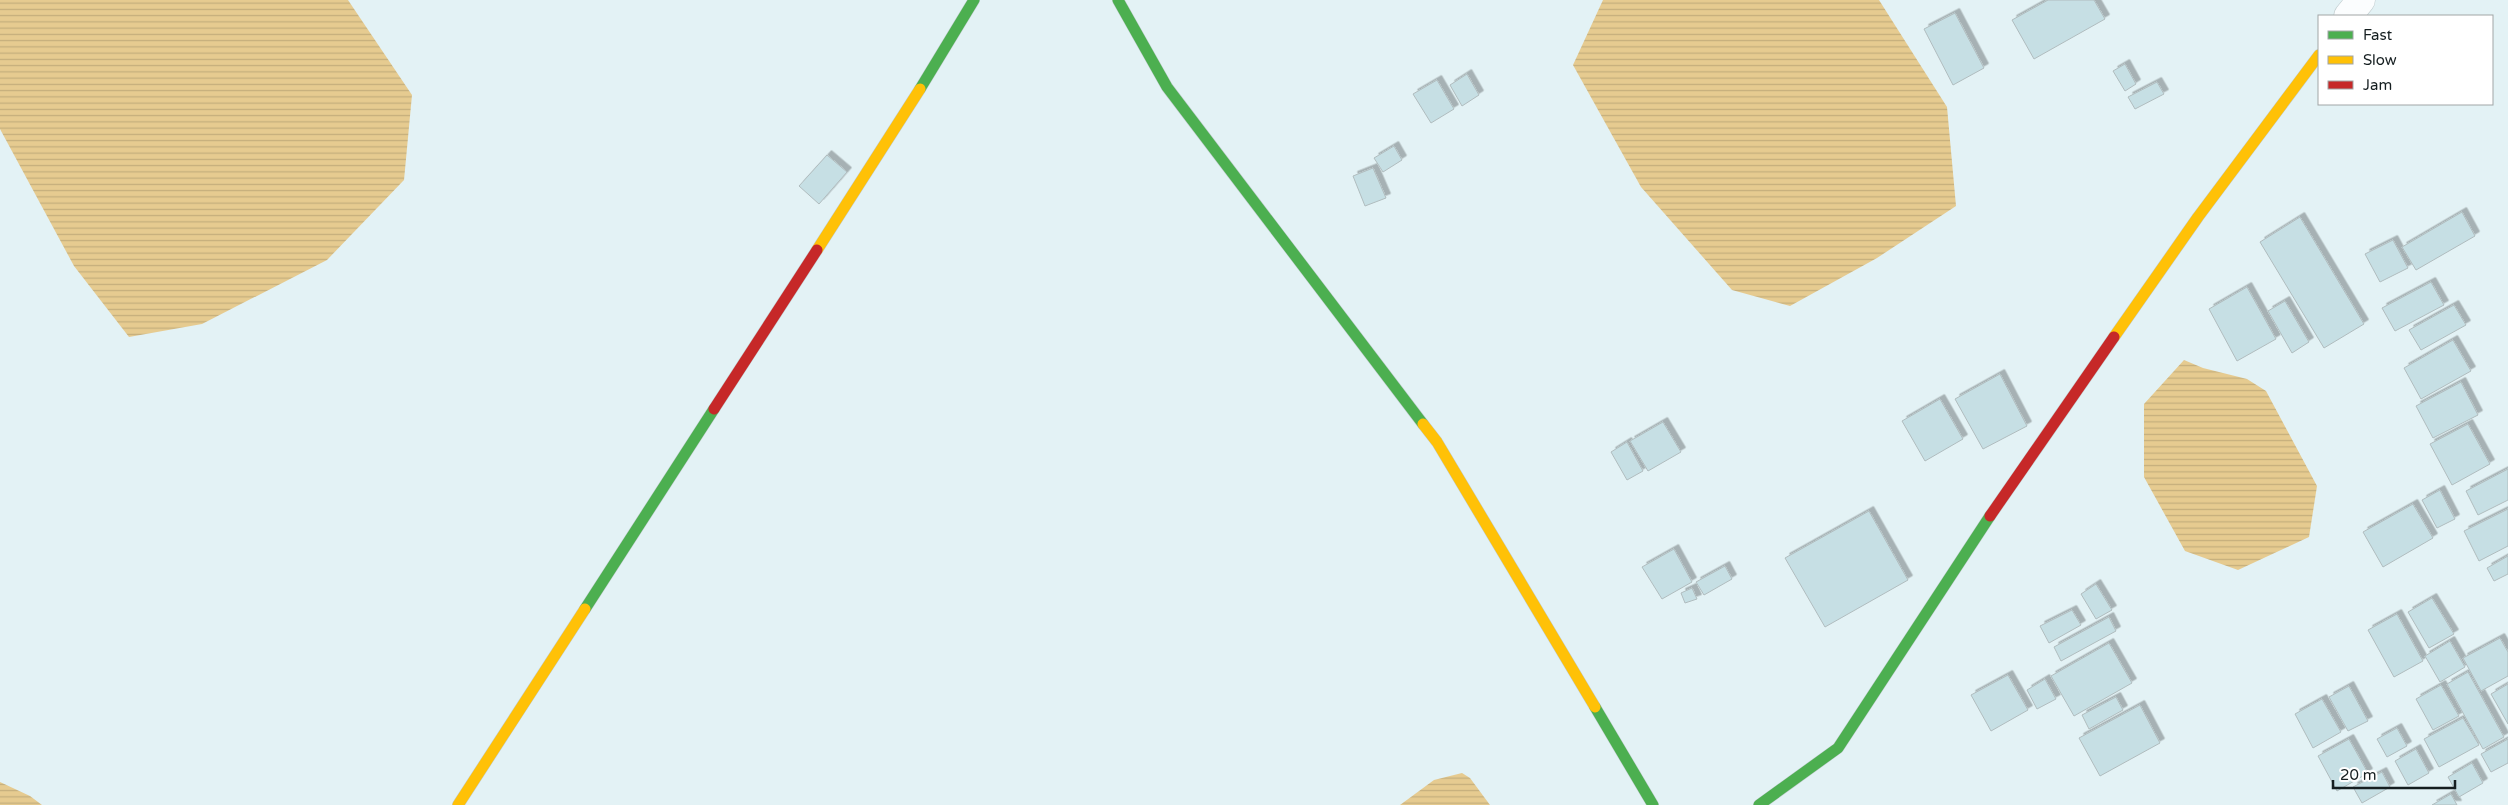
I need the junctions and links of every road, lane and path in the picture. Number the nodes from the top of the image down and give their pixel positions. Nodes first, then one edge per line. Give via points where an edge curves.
1 (974, 0) edge
2 (1118, 0) edge
3 (2361, 0) edge
4 (2349, 15) edge
5 (2318, 56) edge
6 (458, 805) edge
7 (1653, 805) edge
8 (1759, 805) edge

1 - 6 street via 889,139
2 - 7 street via 1167,87 1436,442
3 - 4 street
5 - 8 street via 2198,217 1973,540 1838,748

